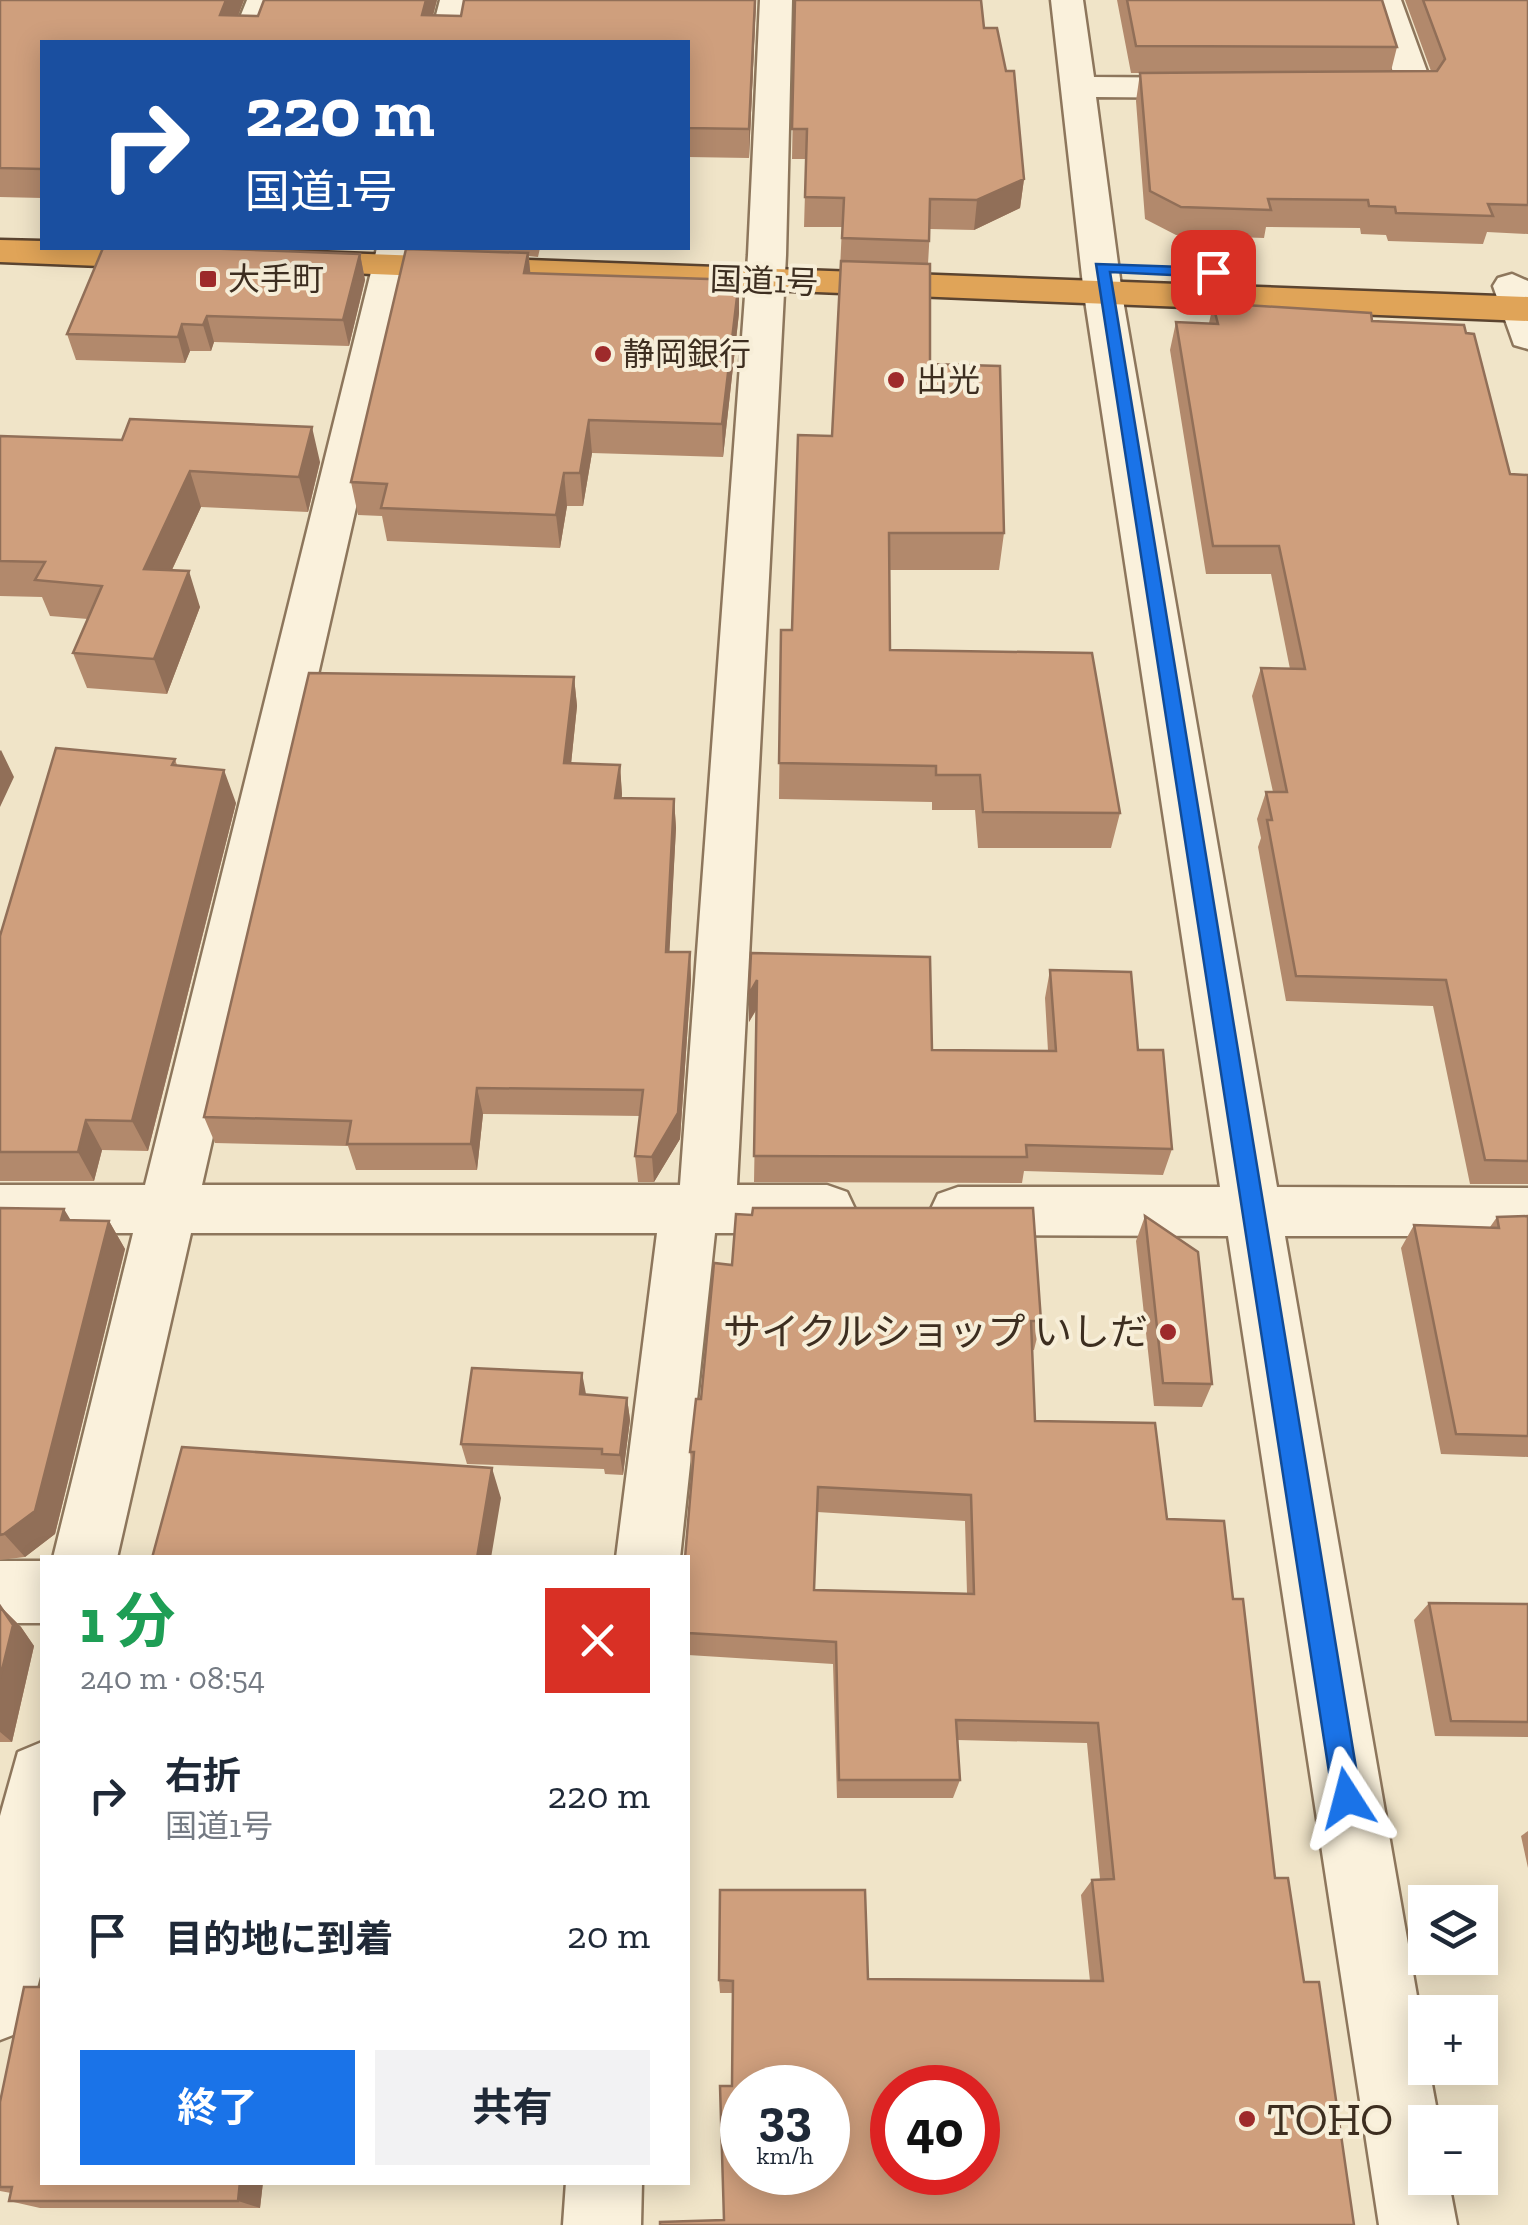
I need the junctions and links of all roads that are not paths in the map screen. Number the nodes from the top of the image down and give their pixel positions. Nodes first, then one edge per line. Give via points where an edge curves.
1 (264, 0) edge
2 (456, 0) edge
3 (776, 0) edge
4 (1067, 0) edge
5 (1385, 0) edge
6 (247, 40) edge
7 (446, 40) edge
8 (1078, 87) junction
9 (1237, 88) edge
10 (1316, 88) edge
11 (0, 227) edge
12 (40, 228) edge
13 (582, 250) edge
14 (0, 251) edge
15 (394, 257) edge
16 (215, 260) edge
17 (254, 261) edge
18 (766, 268) junction
19 (1102, 281) junction
20 (1523, 305) edge
21 (698, 1208) junction
22 (0, 1209) edge
23 (170, 1210) junction
24 (1528, 1212) edge
25 (1251, 1214) junction
26 (86, 1555) edge
27 (648, 1555) edge
28 (0, 1592) edge
29 (40, 1592) edge
30 (40, 1787) edge
31 (0, 2004) edge
32 (604, 2185) edge
33 (602, 2225) edge
34 (1418, 2225) edge

1 - 6 street
2 - 7 street
3 - 18 street
4 - 8 street
5 - 10 street via 1416,88
8 - 9 street
8 - 19 street
11 - 12 highway
13 - 18 highway, 国道1号
14 - 16 highway
15 - 17 highway, 国道1号
15 - 18 highway, 国道1号
15 - 23 street
18 - 19 highway, 国道1号
18 - 21 street
19 - 20 highway, 国道1号
19 - 25 street
21 - 23 street
21 - 25 street
21 - 27 street
22 - 23 street
23 - 26 street
24 - 25 street
25 - 34 street
28 - 29 street
30 - 31 street
32 - 33 street

